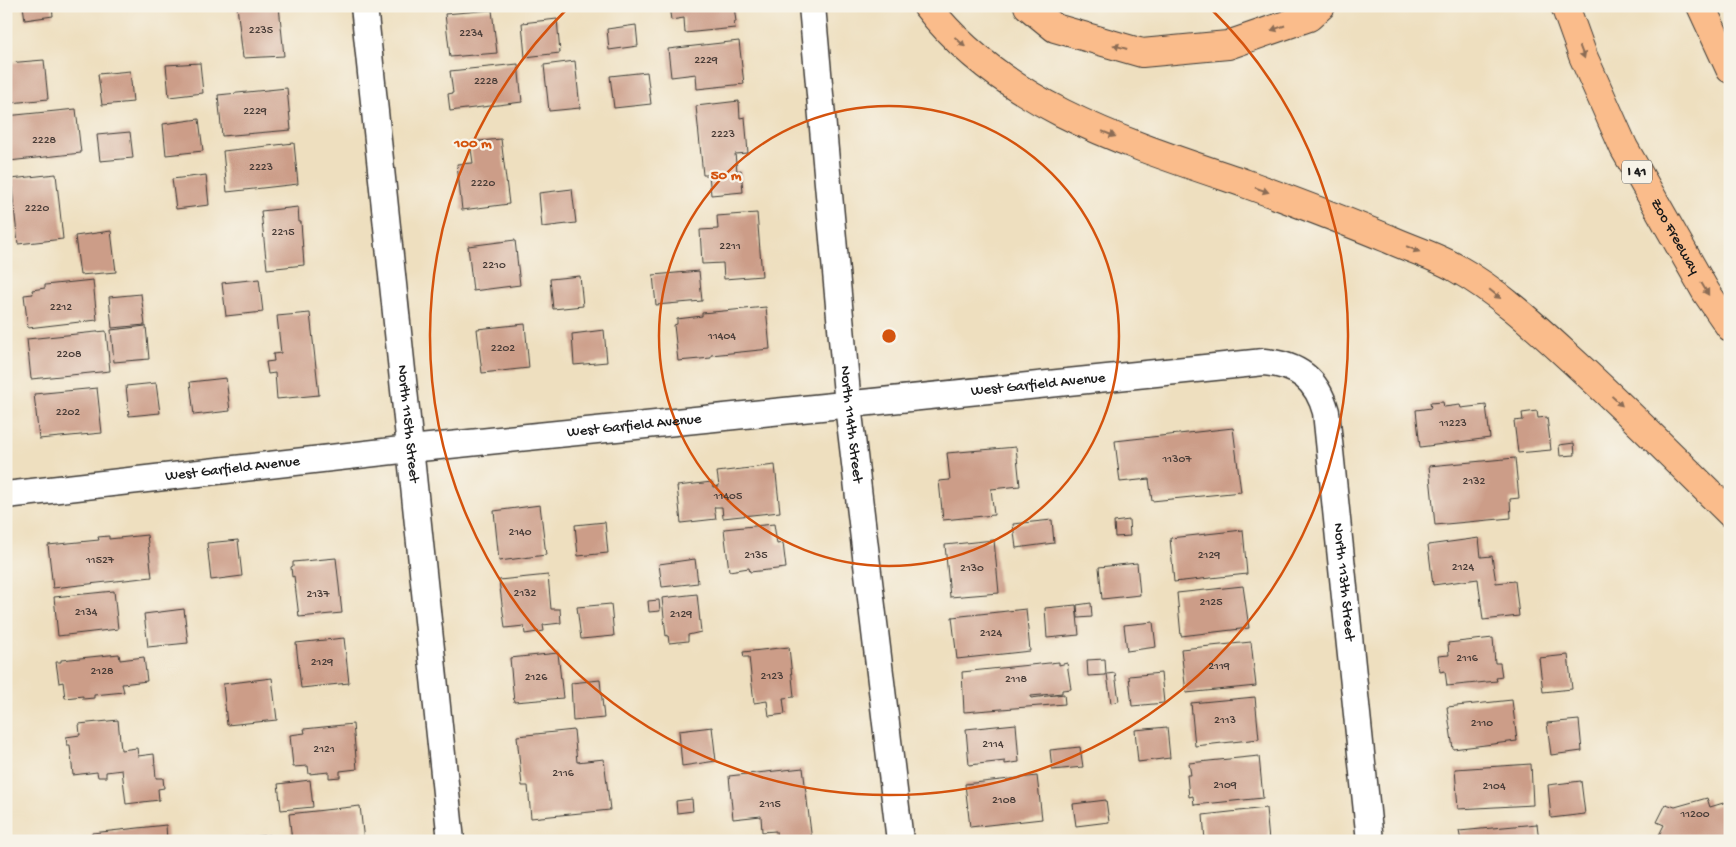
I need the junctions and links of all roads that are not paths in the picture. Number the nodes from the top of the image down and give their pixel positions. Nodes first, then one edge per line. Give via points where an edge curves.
1 (364, 6) edge
2 (812, 6) edge
3 (927, 6) edge
4 (1028, 6) edge
5 (1321, 6) edge
6 (1565, 6) edge
7 (1701, 6) edge
8 (1730, 69) edge
9 (1730, 326) edge
10 (1264, 362) joint
11 (848, 404) junction
12 (410, 448) junction
13 (6, 495) edge
14 (1730, 513) edge
15 (450, 841) edge
16 (900, 841) edge
17 (1370, 841) edge

1 - 12 street, North 115th Street
2 - 11 street, North 114th Street
3 -> 14 highway via 938,21 988,68 1022,92 1064,114 1162,155 1309,206 1455,267 1489,289 1544,334 1623,406
5 -> 4 highway via 1309,17 1228,45 1142,53 1055,28
6 -> 9 highway, Zoo Freeway / I 41 via 1583,56 1624,148 1706,292
7 - 8 highway
10 - 11 street, West Garfield Avenue
10 - 17 street, North 113th Street via 1292,367 1308,379 1322,395 1326,412
11 - 12 street, West Garfield Avenue
11 - 16 street, North 114th Street
12 - 13 street, West Garfield Avenue
12 - 15 street, North 115th Street

